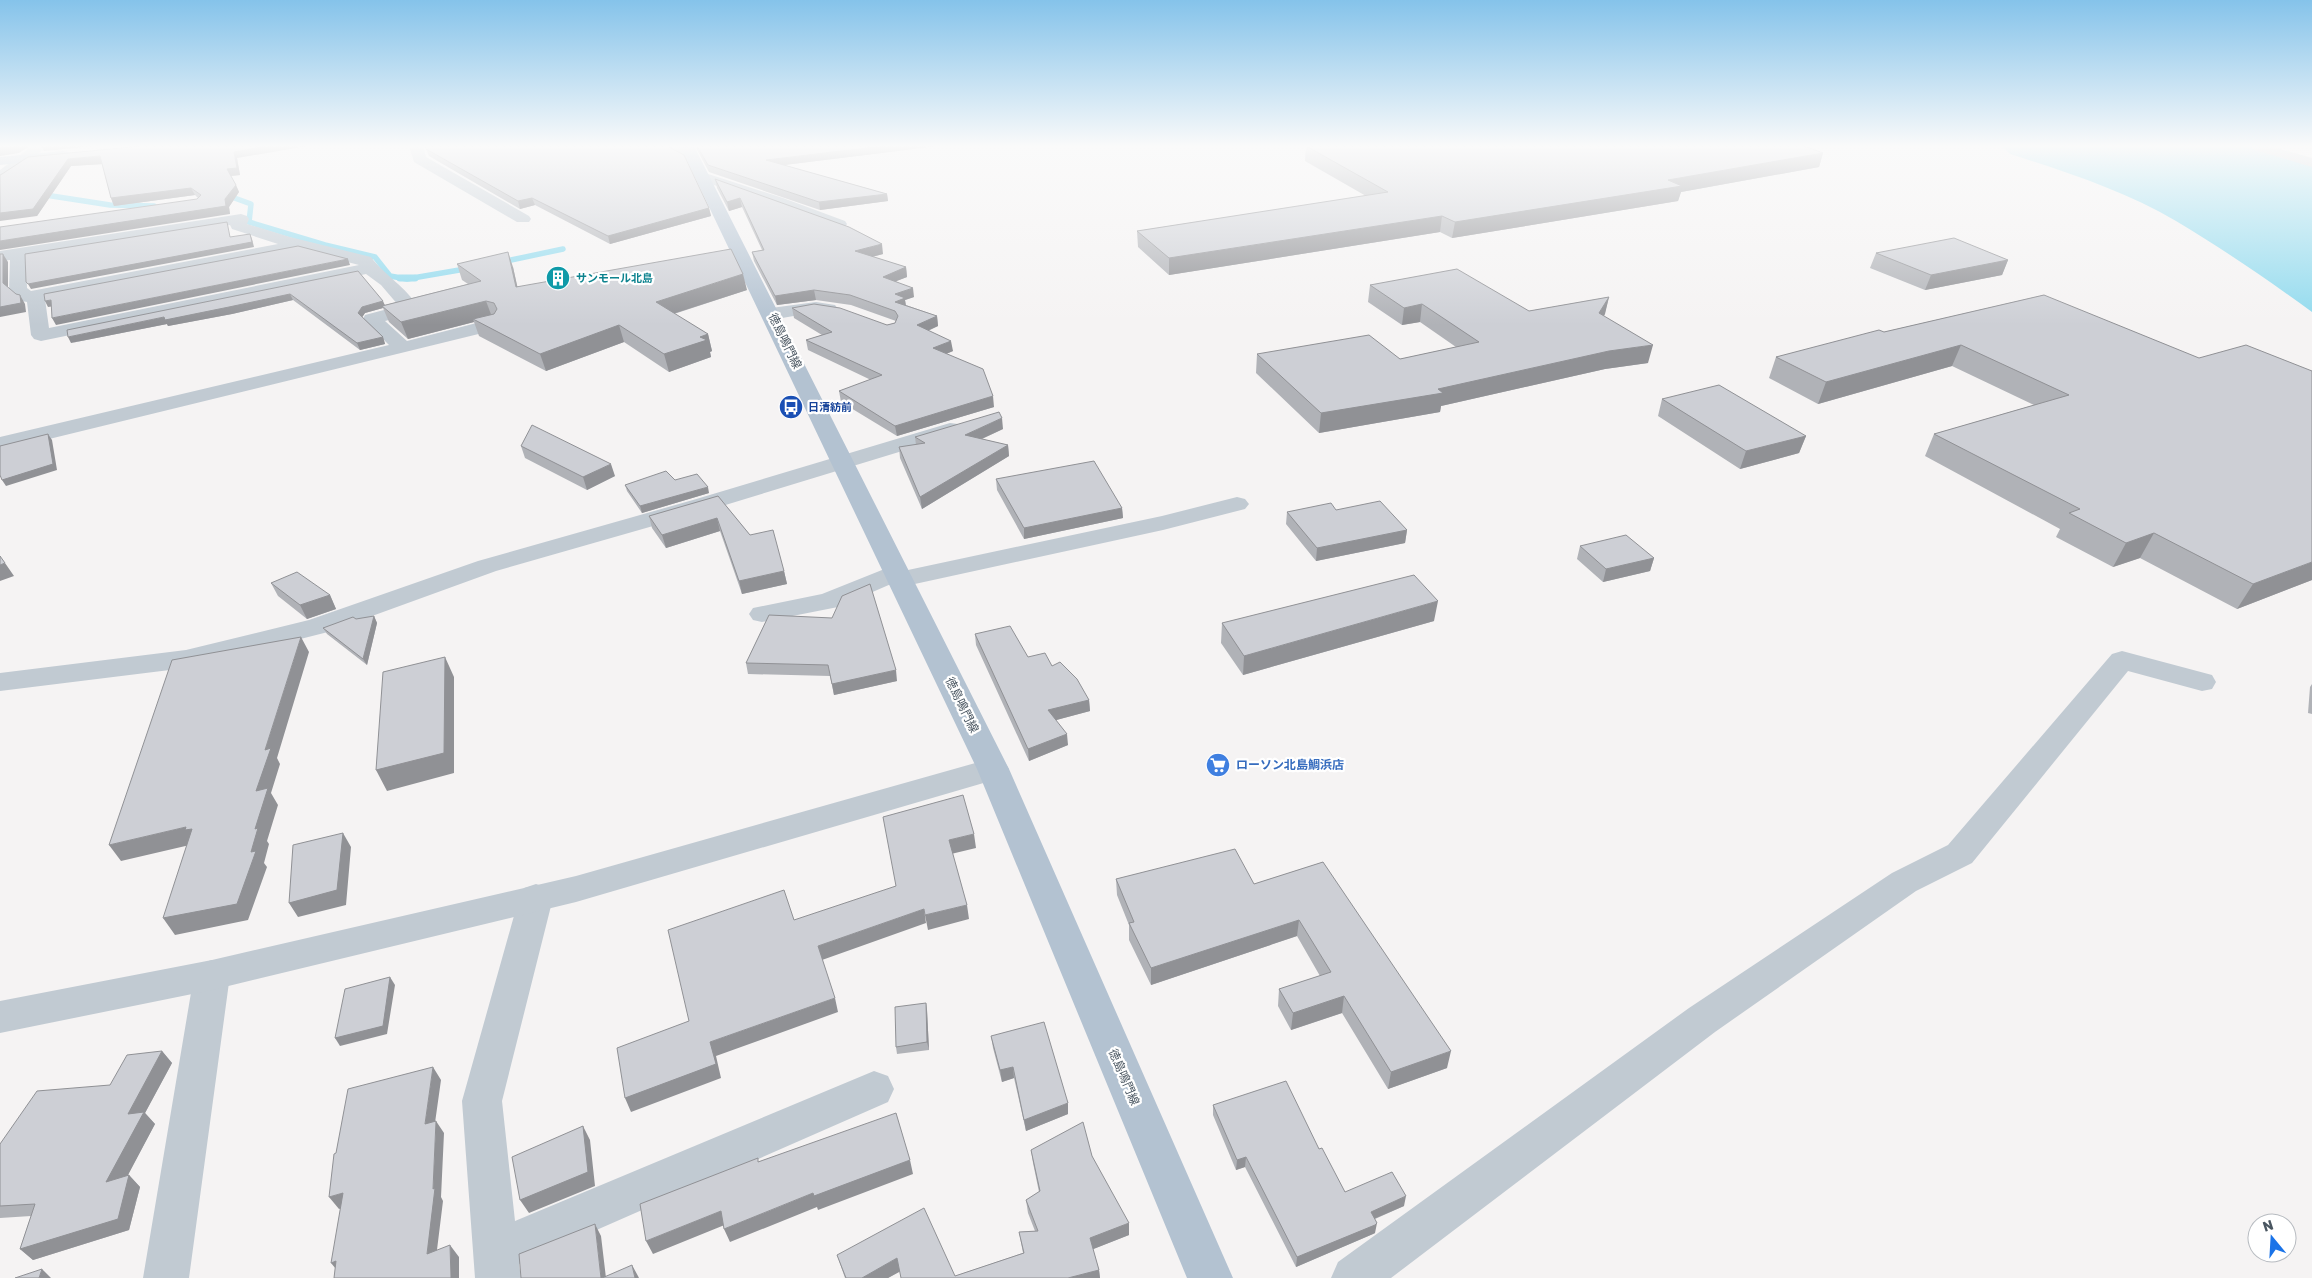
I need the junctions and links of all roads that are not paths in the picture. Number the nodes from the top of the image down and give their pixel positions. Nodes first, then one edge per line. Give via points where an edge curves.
1 (501, 206) edge
2 (713, 206) edge
3 (792, 206) edge
4 (524, 219) dead end
5 (849, 228) edge
6 (300, 245) junction
7 (18, 253) junction
8 (0, 256) edge
9 (370, 268) junction
10 (404, 272) dead end
11 (387, 281) junction
12 (28, 297) junction
13 (845, 311) edge
14 (771, 314) junction
15 (492, 325) edge
16 (403, 348) junction
17 (975, 421) edge
18 (0, 444) edge
19 (844, 462) junction
20 (1238, 504) dead end
21 (899, 575) junction
22 (762, 614) dead end
23 (0, 682) edge
24 (2202, 682) dead end
25 (993, 769) junction
26 (536, 898) junction
27 (212, 975) junction
28 (0, 1017) edge
29 (874, 1089) dead end
30 (497, 1265) edge
31 (166, 1278) edge
32 (1210, 1278) edge
33 (1354, 1278) edge

1 - 4 street
2 - 14 main road, 徳島鳴門線
3 - 5 street
6 - 7 street via 238,226 240,219
6 - 9 street via 365,261
6 - 12 street
7 - 8 street
7 - 12 street via 18,290
9 - 11 street
9 - 12 street via 41,335 36,299
10 - 11 street
11 - 16 street via 410,309 372,319
13 - 14 street via 816,307
14 - 19 main road, 徳島鳴門線
15 - 16 street
16 - 18 street
17 - 19 street
19 - 21 main road, 徳島鳴門線
19 - 23 street via 487,566 318,626 186,659
20 - 21 street via 1163,523
21 - 22 street via 829,609
21 - 25 main road, 徳島鳴門線
24 - 33 street via 2122,660 1960,854 1904,882 1702,1020
25 - 26 street
25 - 32 main road, 徳島鳴門線
26 - 27 street
26 - 30 street via 482,1101
27 - 28 street
27 - 31 street
29 - 30 street

